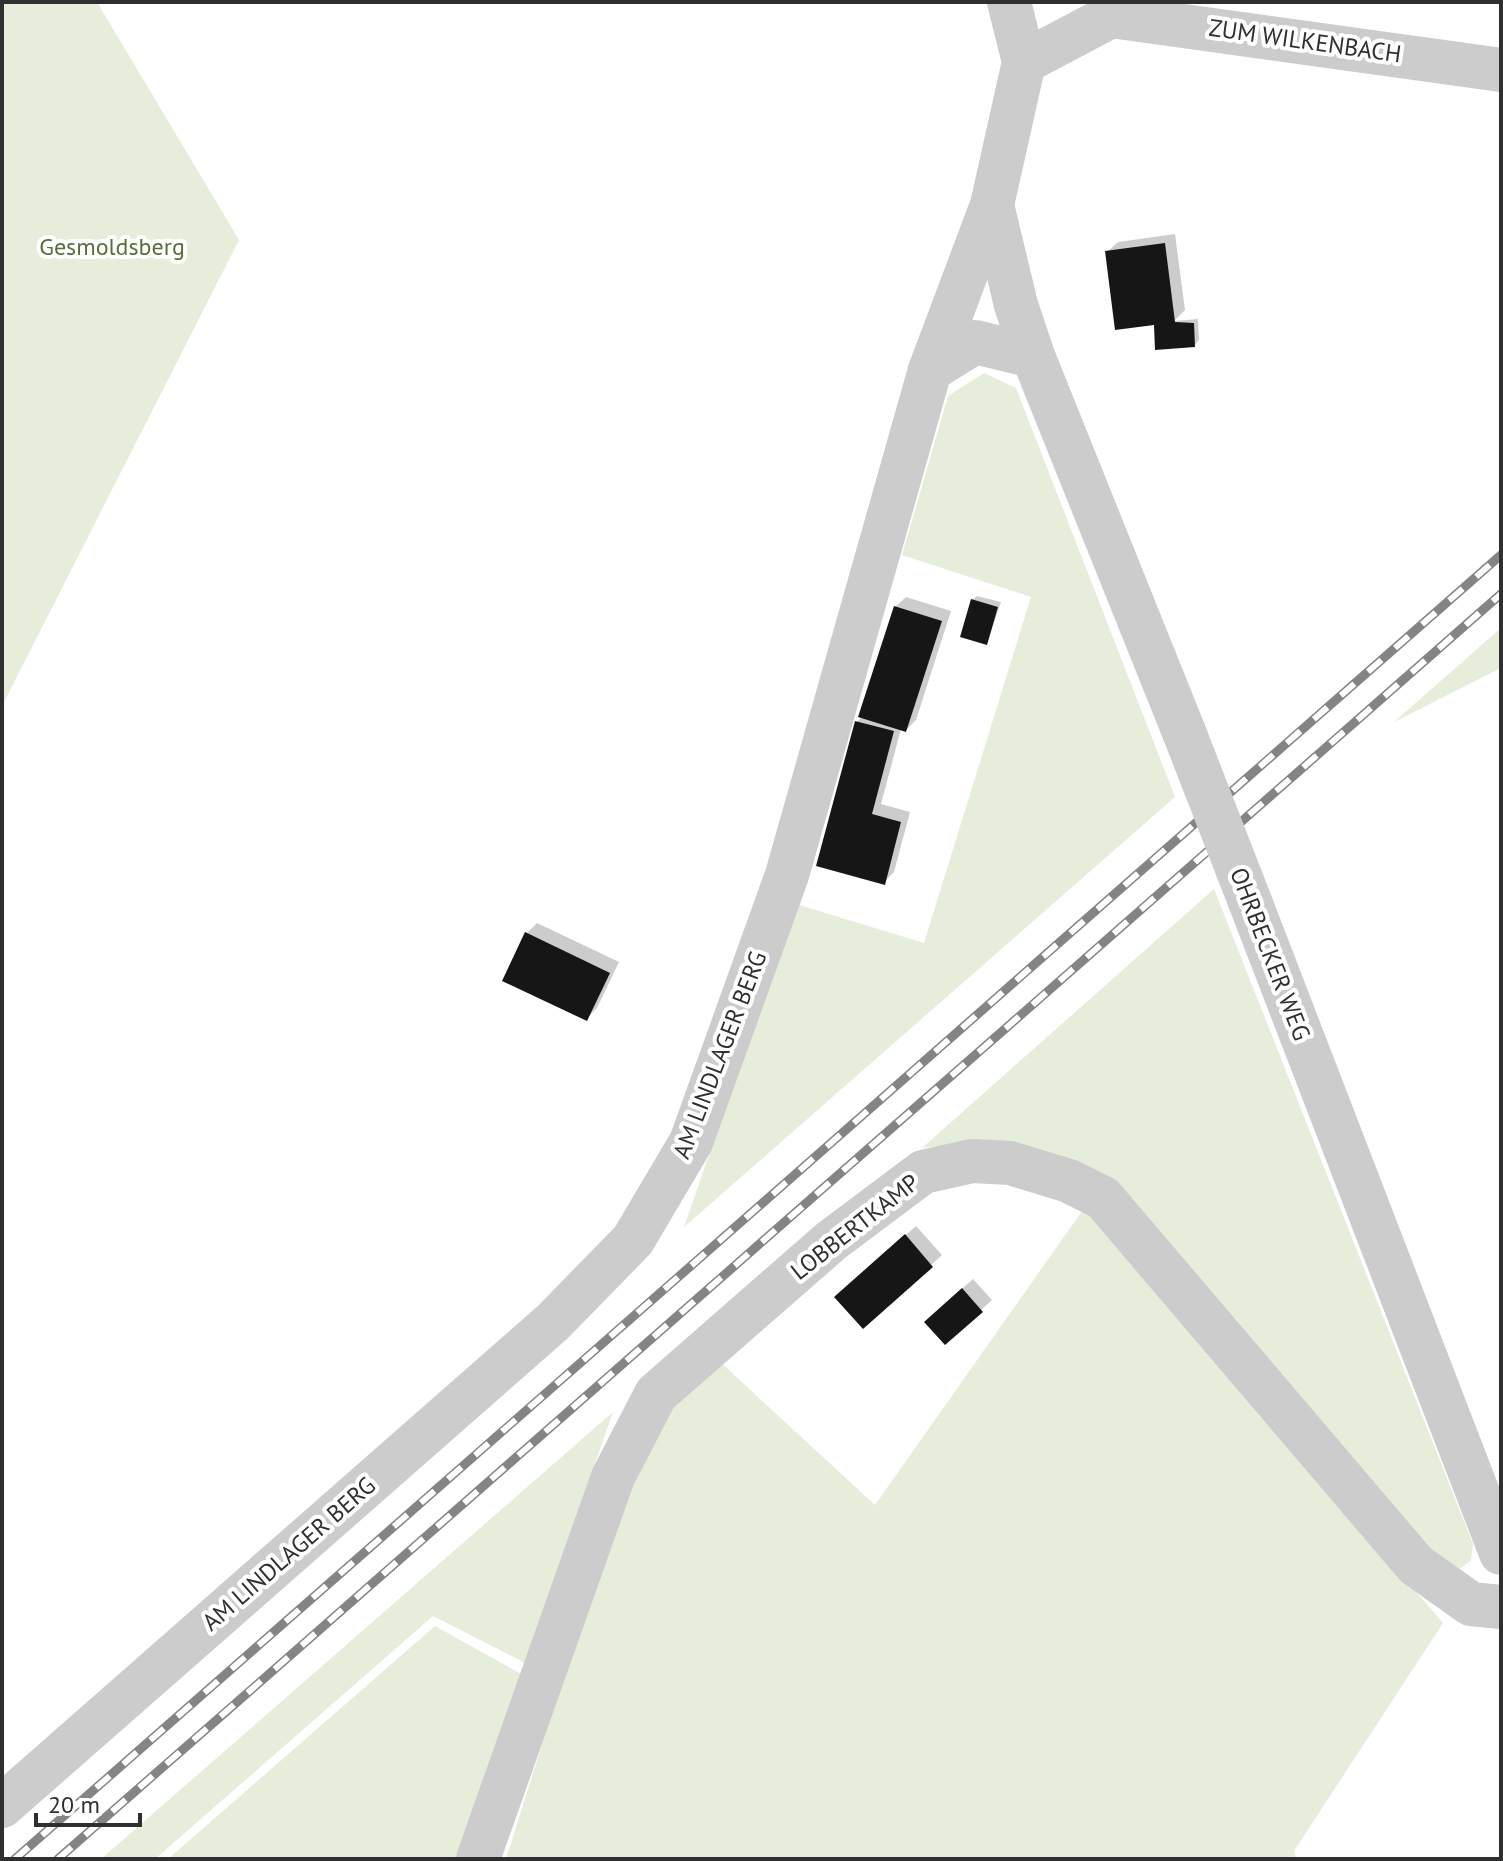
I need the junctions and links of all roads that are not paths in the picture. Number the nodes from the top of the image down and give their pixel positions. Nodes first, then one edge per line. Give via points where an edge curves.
1 (1009, 2) edge
2 (1024, 62) junction
3 (1501, 70) edge
4 (992, 205) junction
5 (1033, 356) junction
6 (930, 370) junction
7 (1501, 1553) edge
8 (1501, 1607) edge
9 (2, 1806) edge
10 (478, 1859) edge

1 - 2 street, OHRBECKER WEG
2 - 3 street, ZUM WILKENBACH via 1111,16
2 - 4 street, OHRBECKER WEG
4 - 5 street, OHRBECKER WEG
4 - 6 street, OHRBECKER WEG
5 - 6 street via 975,342
5 - 7 street, OHRBECKER WEG, bridge
6 - 9 street, AM LINDLAGER BERG via 787,875 691,1142 633,1240 553,1322
8 - 10 street, LOBBERTKAMP via 1471,1604 1416,1565 1103,1198 1010,1163 972,1161 923,1172 831,1241 656,1394 613,1477

